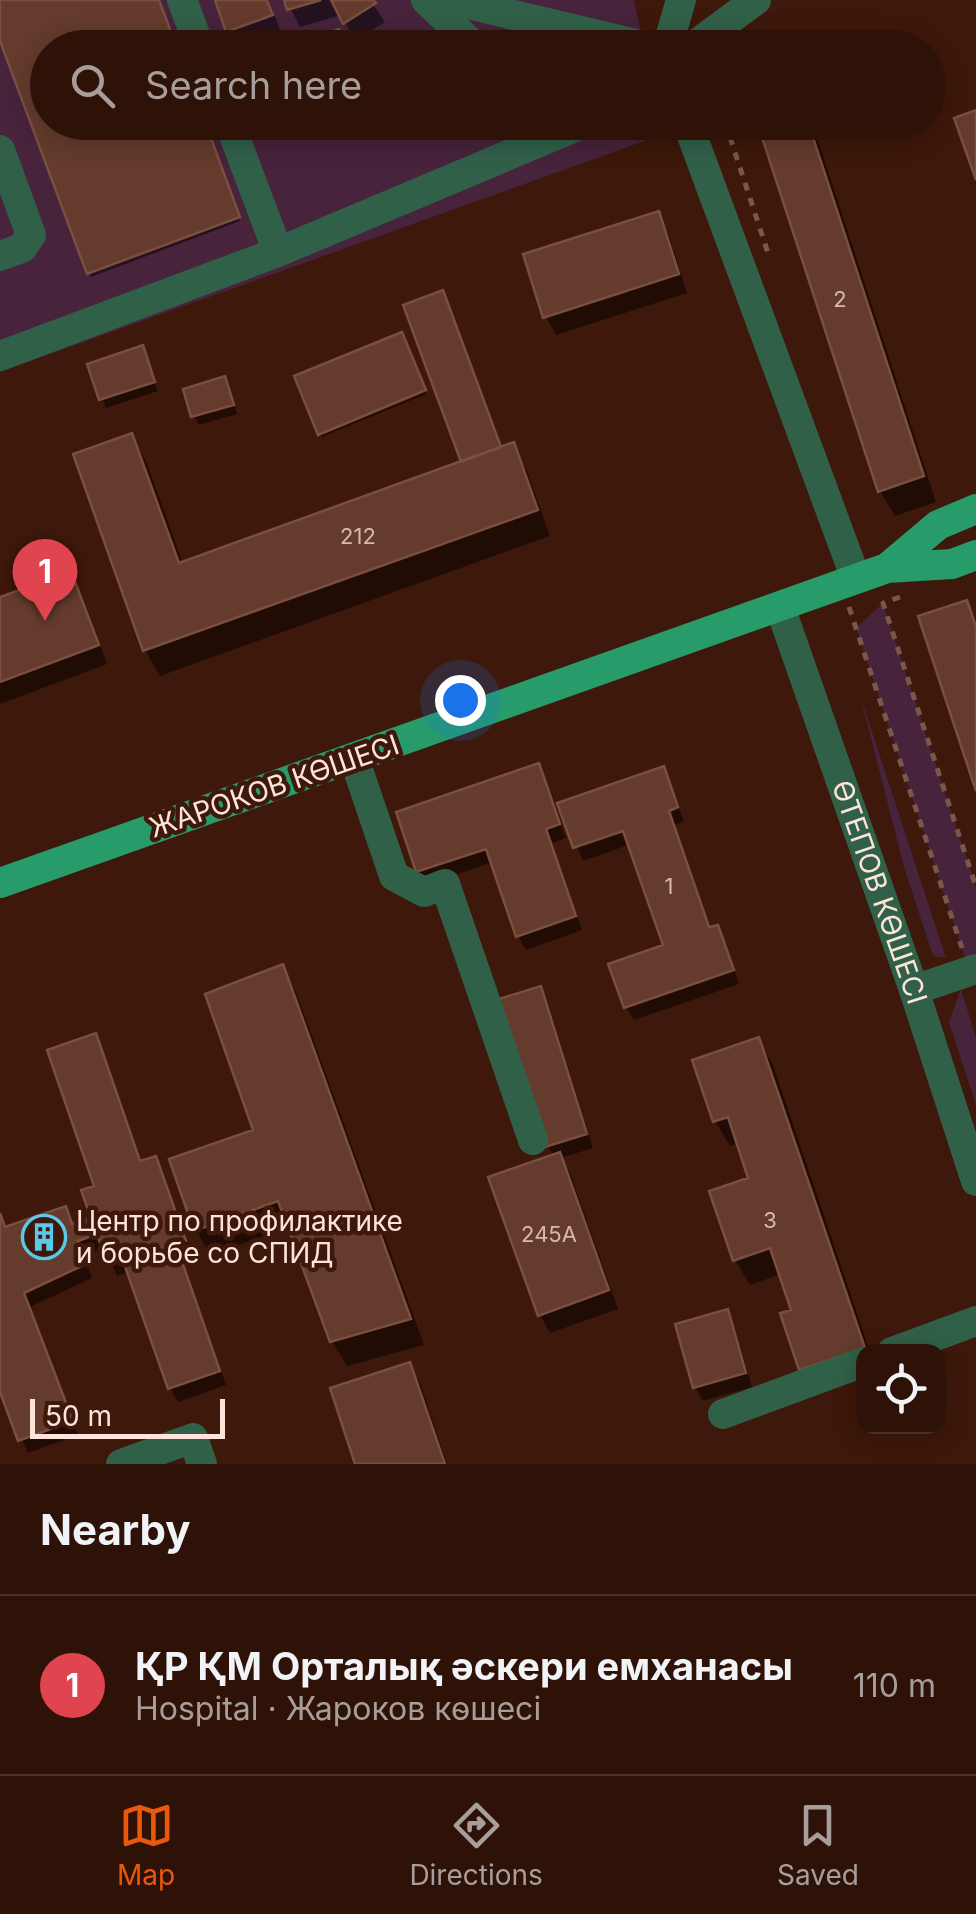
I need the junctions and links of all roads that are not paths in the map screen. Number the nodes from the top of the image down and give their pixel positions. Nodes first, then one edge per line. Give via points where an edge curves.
1 (182, 0) edge
2 (426, 0) edge
3 (451, 0) edge
4 (681, 0) edge
5 (756, 0) edge
6 (193, 30) edge
7 (457, 30) edge
8 (577, 30) edge
9 (672, 30) edge
10 (715, 30) edge
11 (236, 140) edge
12 (521, 140) edge
13 (695, 140) edge
14 (0, 150) edge
15 (278, 252) junction
16 (0, 256) edge
17 (0, 356) edge
18 (976, 508) edge
19 (976, 555) edge
20 (887, 568) junction
21 (856, 578) junction
22 (780, 606) junction
23 (354, 758) junction
24 (0, 883) edge
25 (973, 970) edge
26 (914, 990) junction
27 (533, 1140) dead end
28 (976, 1181) edge
29 (976, 1320) edge
30 (913, 1344) edge
31 (856, 1365) edge
32 (723, 1414) dead end
33 (120, 1464) edge
34 (202, 1464) edge

1 - 6 street
2 - 7 street
3 - 8 street
4 - 9 street
5 - 10 street
11 - 15 street
12 - 15 street
13 - 21 street
14 - 16 street via 32,235 22,248
15 - 17 street
18 - 20 main road, ЖАРОКОВ КӨШЕСІ via 938,525
19 - 20 main road, ЖАРОКОВ КӨШЕСІ via 952,564
20 - 21 main road, ЖАРОКОВ КӨШЕСІ
21 - 22 main road, ЖАРОКОВ КӨШЕСІ
22 - 23 main road, ЖАРОКОВ КӨШЕСІ
22 - 26 street, ӨТЕПОВ КӨШЕСІ
23 - 24 main road, ЖАРОКОВ КӨШЕСІ
23 - 27 street via 394,876 424,892 445,884
25 - 26 street
26 - 28 street, ӨТЕПОВ КӨШЕСІ
29 - 30 street
31 - 32 street
33 - 34 street via 193,1438

